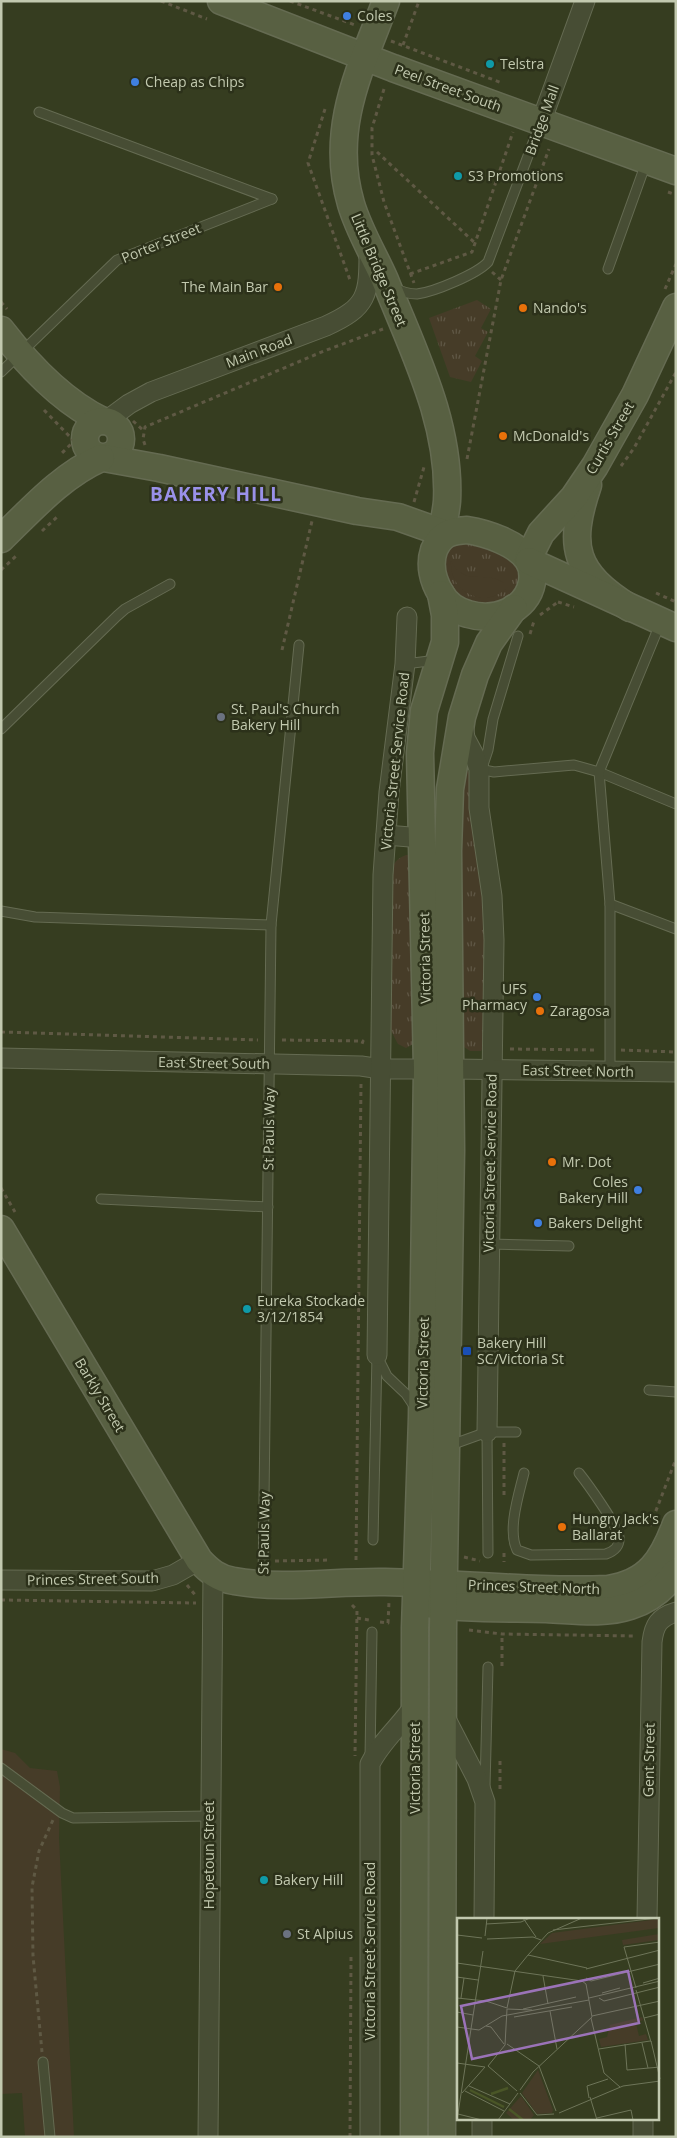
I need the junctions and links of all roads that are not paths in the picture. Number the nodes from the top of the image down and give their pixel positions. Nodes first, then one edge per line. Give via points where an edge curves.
1 (221, 1) edge
2 (386, 1) edge
3 (585, 1) edge
4 (365, 56) junction
5 (39, 112) dead end
6 (541, 122) junction
7 (647, 161) junction
8 (676, 171) edge
9 (369, 250) junction
10 (608, 269) dead end
11 (385, 280) junction
12 (670, 298) edge
13 (1, 330) edge
14 (21, 353) junction
15 (1, 372) edge
16 (110, 424) junction
17 (93, 449) junction
18 (152, 457) junction
19 (607, 467) junction
20 (448, 488) junction
21 (384, 515) junction
22 (443, 535) junction
23 (12, 545) edge
24 (528, 560) junction
25 (432, 565) junction
26 (170, 584) dead end
27 (441, 594) junction
28 (516, 607) junction
29 (630, 608) junction
30 (407, 617) dead end
31 (668, 625) edge
32 (518, 636) dead end
33 (299, 645) dead end
34 (440, 659) junction
35 (405, 664) junction
36 (462, 717) junction
37 (1, 729) edge
38 (480, 771) junction
39 (598, 772) junction
40 (676, 804) edge
41 (386, 834) junction
42 (422, 838) junction
43 (610, 904) junction
44 (1, 911) edge
45 (272, 924) junction
46 (676, 929) edge
47 (1, 1058) edge
48 (270, 1064) junction
49 (439, 1064) junction
50 (381, 1069) junction
51 (492, 1069) junction
52 (610, 1072) junction
53 (676, 1072) edge
54 (101, 1200) dead end
55 (268, 1207) junction
56 (1, 1229) edge
57 (489, 1244) junction
58 (569, 1246) dead end
59 (377, 1355) junction
60 (649, 1390) dead end
61 (676, 1392) edge
62 (422, 1418) junction
63 (487, 1432) junction
64 (516, 1432) dead end
65 (447, 1446) junction
66 (524, 1472) dead end
67 (578, 1473) dead end
68 (676, 1524) edge
69 (373, 1540) dead end
70 (488, 1553) dead end
71 (206, 1567) junction
72 (267, 1572) junction
73 (670, 1573) edge
74 (1, 1580) edge
75 (416, 1593) junction
76 (444, 1595) junction
77 (676, 1612) edge
78 (372, 1632) dead end
79 (488, 1667) dead end
80 (416, 1703) junction
81 (443, 1714) junction
82 (370, 1764) junction
83 (1, 1768) edge
84 (492, 1797) junction
85 (209, 1816) junction
86 (484, 1918) edge
87 (647, 1918) edge
88 (43, 2062) road end
89 (482, 2120) edge
90 (643, 2120) edge
91 (50, 2137) edge
92 (208, 2137) edge
93 (370, 2137) edge
94 (414, 2137) edge
95 (442, 2137) edge
96 (482, 2137) edge
97 (643, 2137) edge

1 - 4 street, Peel Street South
2 - 4 street, Little Bridge Street
3 - 6 street, Bridge Mall
4 - 6 street, Peel Street South
4 - 9 street, Little Bridge Street via 347,114 343,151 349,196
5 - 14 lane, Porter Street via 272,199 117,260
6 - 7 street, Peel Street South
6 - 11 lane, Bridge Mall via 486,265 475,273 421,293 403,292
7 - 8 street, Peel Street South
7 - 10 lane
9 - 11 street, Little Bridge Street
9 - 16 street, Main Road via 366,293 358,306 345,317 151,392 129,404
11 - 20 street, Little Bridge Street via 435,408
12 - 19 street, Curtis Street via 664,346 635,395
13 - 14 street
14 - 15 lane, Porter Street
14 - 16 street via 63,395 84,411
14 - 17 street
16 - 17 street via 121,439 116,452
16 - 18 street via 131,452
17 - 18 street
17 - 23 street via 80,469 39,502
18 - 21 street
19 - 24 street, Curtis Street via 541,533
19 - 29 street via 578,523 576,540 583,565 614,598
20 - 21 street via 440,502 423,514 407,517
20 - 22 street, Little Bridge Street
21 - 22 street via 412,521
21 - 25 street via 413,537
22 - 24 street via 467,530 480,533 510,546
22 - 25 street via 433,553
24 - 28 street via 532,584
24 - 29 street
25 - 27 street
26 - 37 lane via 125,609
27 - 28 street via 457,610 471,615 500,616
27 - 34 street, Victoria Street via 445,642
28 - 29 street via 537,595 561,592
28 - 36 street, Victoria Street via 484,651
29 - 31 street
30 - 35 street, Victoria Street Service Road
31 - 39 lane
32 - 38 lane, Victoria Street Service Road
33 - 45 lane, St Pauls Way
34 - 35 lane
34 - 42 street, Victoria Street via 428,693 421,729
35 - 41 street, Victoria Street Service Road
36 - 38 street via 465,738
36 - 49 street, Victoria Street via 450,789
38 - 39 lane via 574,765
38 - 51 street, Victoria Street Service Road via 479,808 492,896 494,940
39 - 40 lane
39 - 43 lane
41 - 42 street
41 - 50 street, Victoria Street Service Road via 382,904
42 - 49 street, Victoria Street
43 - 46 lane
43 - 52 lane
44 - 45 lane via 35,917
45 - 48 lane, St Pauls Way
47 - 48 street, East Street South
48 - 50 street, East Street South
48 - 55 lane, St Pauls Way
49 - 50 street, East Street South
49 - 51 street, East Street North
49 - 62 street, Victoria Street
49 - 65 street, Victoria Street
50 - 59 street, Victoria Street Service Road
51 - 52 street, East Street North
51 - 57 street, Victoria Street Service Road
52 - 53 street, East Street North
54 - 55 lane
55 - 72 lane, St Pauls Way
56 - 71 street, Barkly Street
57 - 58 lane
57 - 63 street, Victoria Street Service Road
59 - 62 lane, Victoria Street Service Road via 387,1376 406,1394
59 - 69 lane, Victoria Street Service Road
60 - 61 lane
62 - 75 street, Victoria Street
63 - 64 lane
63 - 65 lane
63 - 70 lane, Victoria Street Service Road
65 - 76 street, Victoria Street
66 - 67 lane via 514,1518 514,1545 517,1550 531,1555 606,1554 616,1549 619,1543 617,1531
68 - 73 street via 666,1549
71 - 72 street via 234,1582
71 - 74 street, Princes Street South via 152,1581
71 - 85 street, Hopetoun Street
72 - 75 street via 322,1585 382,1582
73 - 76 street, Princes Street North via 608,1589
75 - 76 street, Princes Street North
75 - 80 street, Victoria Street
76 - 81 street, Victoria Street
77 - 87 street, Gent Street via 658,1621 653,1635
78 - 82 lane, Victoria Street Service Road
79 - 84 lane
80 - 82 street via 382,1743
80 - 94 street, Victoria Street
81 - 84 street via 477,1779
81 - 95 street, Victoria Street
82 - 93 street, Victoria Street Service Road
83 - 85 lane via 69,1816
84 - 86 street
85 - 92 street, Hopetoun Street
88 - 91 lane
89 - 96 street
90 - 97 street

